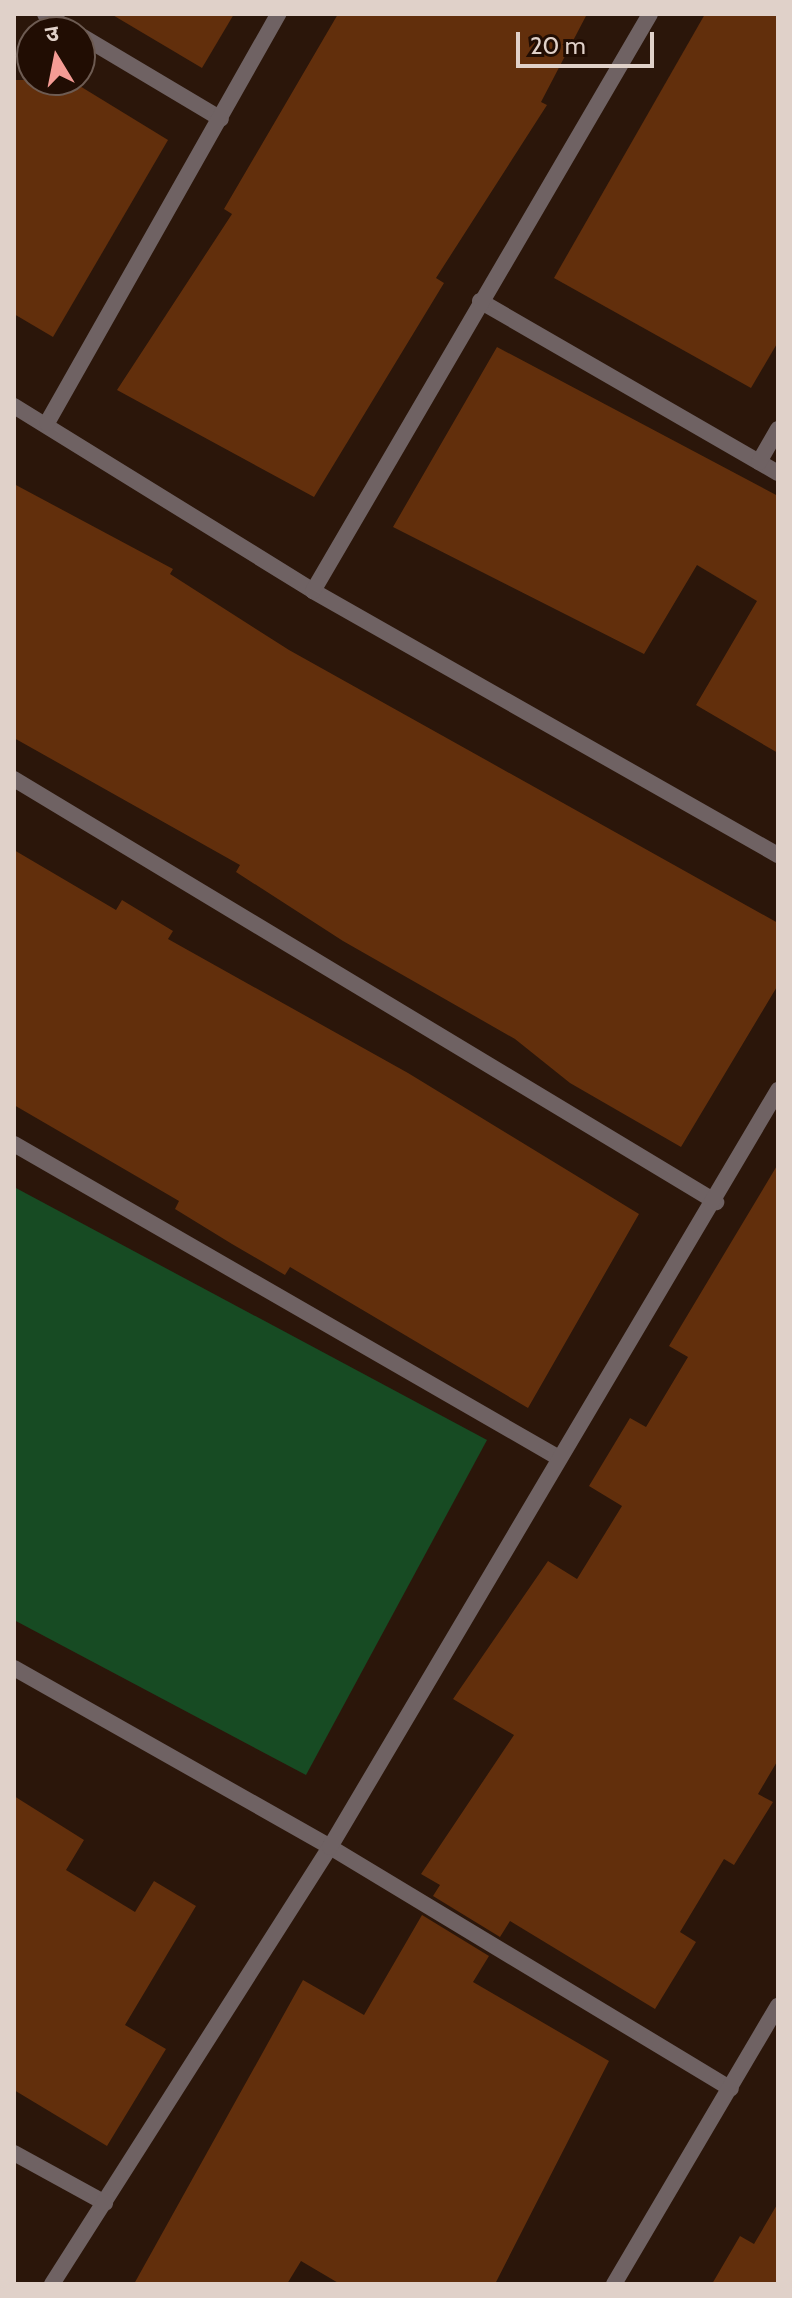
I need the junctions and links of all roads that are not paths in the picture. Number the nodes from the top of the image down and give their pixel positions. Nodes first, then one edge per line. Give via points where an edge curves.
1 (278, 14) edge
2 (650, 14) edge
3 (96, 44) edge
4 (221, 119) junction
5 (480, 301) junction
6 (14, 406) edge
7 (47, 423) junction
8 (778, 429) edge
9 (759, 462) junction
10 (778, 473) edge
11 (313, 591) junction
12 (14, 779) edge
13 (778, 855) edge
14 (778, 1090) edge
15 (14, 1144) edge
16 (716, 1202) junction
17 (559, 1458) junction
18 (14, 1668) edge
19 (330, 1847) junction
20 (778, 2006) edge
21 (731, 2089) junction
22 (14, 2153) edge
23 (105, 2203) junction
24 (52, 2284) edge
25 (614, 2284) edge

1 - 4 street
2 - 5 street
3 - 4 street
4 - 7 street
5 - 9 street
5 - 11 street
6 - 7 street
7 - 11 street
8 - 9 street
9 - 10 street
11 - 13 street
12 - 16 street
14 - 16 street
15 - 17 street
16 - 17 street
17 - 19 street
18 - 19 street
19 - 21 street
19 - 23 street
20 - 21 street
21 - 25 street
22 - 23 street
23 - 24 street

